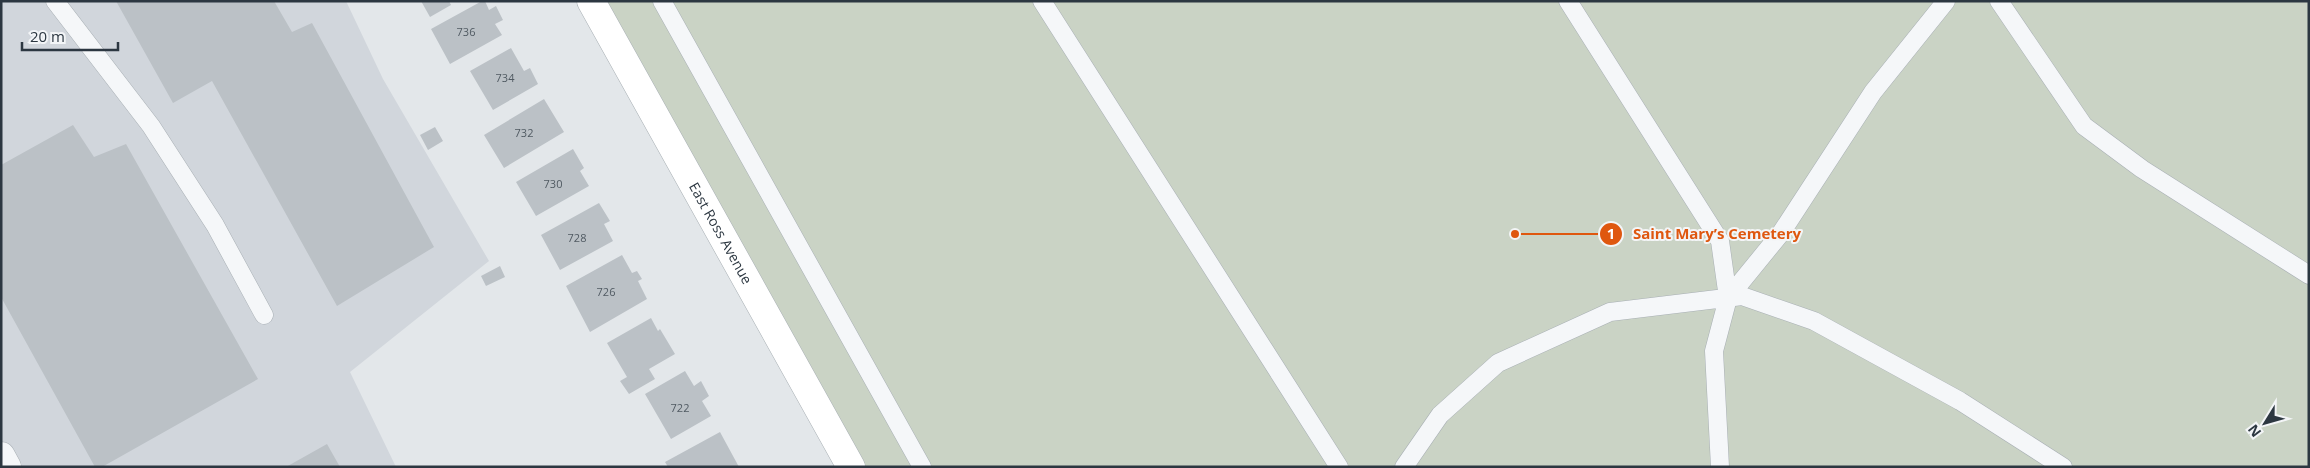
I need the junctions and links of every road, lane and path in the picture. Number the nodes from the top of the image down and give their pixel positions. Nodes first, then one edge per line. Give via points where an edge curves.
1 (55, 1) edge
2 (591, 1) edge
3 (662, 1) edge
4 (1042, 1) edge
5 (1568, 1) edge
6 (1946, 1) edge
7 (1999, 1) edge
8 (2309, 275) edge
9 (1728, 298) junction
10 (264, 315) dead end
11 (1, 456) edge
12 (7, 467) edge
13 (851, 467) edge
14 (922, 467) edge
15 (1339, 467) edge
16 (1404, 467) edge
17 (1720, 467) edge
18 (2063, 467) edge

1 - 10 lane via 151,126 215,225
2 - 13 street, East Ross Avenue
3 - 14 lane
4 - 15 lane
5 - 9 lane via 1720,241
6 - 9 lane via 1873,92 1781,233
7 - 8 lane via 2084,126 2142,169
9 - 16 lane via 1610,312 1498,364 1440,415
9 - 17 lane via 1714,351
9 - 18 lane via 1742,296 1814,321 1960,400
11 - 12 street

